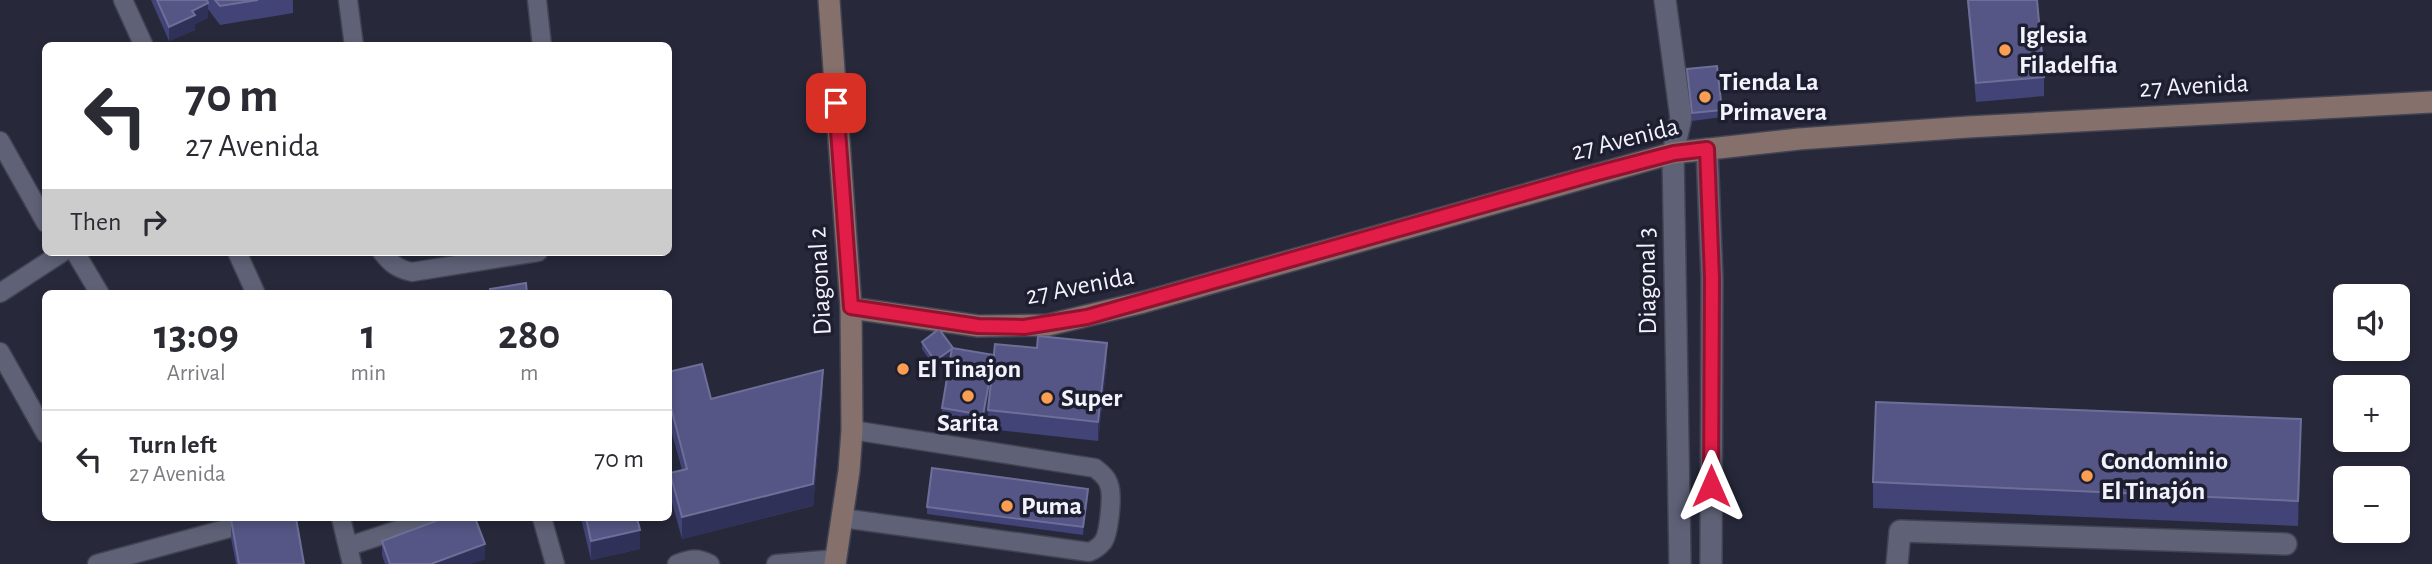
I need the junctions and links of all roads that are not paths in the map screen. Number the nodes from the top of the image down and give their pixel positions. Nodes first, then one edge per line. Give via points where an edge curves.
1 (123, 0) edge
2 (348, 0) edge
3 (537, 0) edge
4 (829, 0) edge
5 (1665, 0) edge
6 (142, 42) edge
7 (353, 42) edge
8 (542, 42) edge
9 (2432, 102) edge
10 (0, 141) edge
11 (1707, 149) junction
12 (1674, 153) junction
13 (42, 216) edge
14 (56, 256) edge
15 (77, 256) edge
16 (239, 256) edge
17 (385, 256) edge
18 (513, 256) edge
19 (98, 290) edge
20 (254, 290) edge
21 (0, 293) edge
22 (851, 307) junction
23 (0, 352) edge
24 (42, 427) edge
25 (852, 430) junction
26 (842, 518) junction
27 (342, 521) edge
28 (427, 521) edge
29 (543, 521) edge
30 (237, 526) edge
31 (2286, 544) dead end
32 (351, 555) edge
33 (836, 562) edge
34 (97, 564) edge
35 (555, 564) edge
36 (677, 564) edge
37 (710, 564) edge
38 (776, 564) edge
39 (1680, 564) edge
40 (1711, 564) edge
41 (1897, 564) edge

1 - 6 lane
2 - 7 lane
3 - 8 lane
4 - 22 street, Diagonal 2
5 - 12 street, Diagonal 3 via 1681,118
9 - 11 street, 27 Avenida via 1968,127
10 - 13 lane
11 - 12 street, 27 Avenida
11 - 40 street via 1712,278
12 - 22 street, 27 Avenida via 1144,302 1048,324 978,326
12 - 39 street, Diagonal 3
14 - 21 lane
15 - 19 lane
16 - 20 lane
17 - 18 lane via 400,269 412,272
22 - 25 street, Diagonal 2
23 - 24 lane
25 - 26 street, Diagonal 2
25 - 26 lane via 1095,468 1105,476 1111,496 1106,537 1089,552
26 - 33 street, Diagonal 2
27 - 32 lane
28 - 32 lane
29 - 35 lane
30 - 34 lane
31 - 41 street via 1900,531
33 - 38 lane
36 - 37 lane via 690,558

